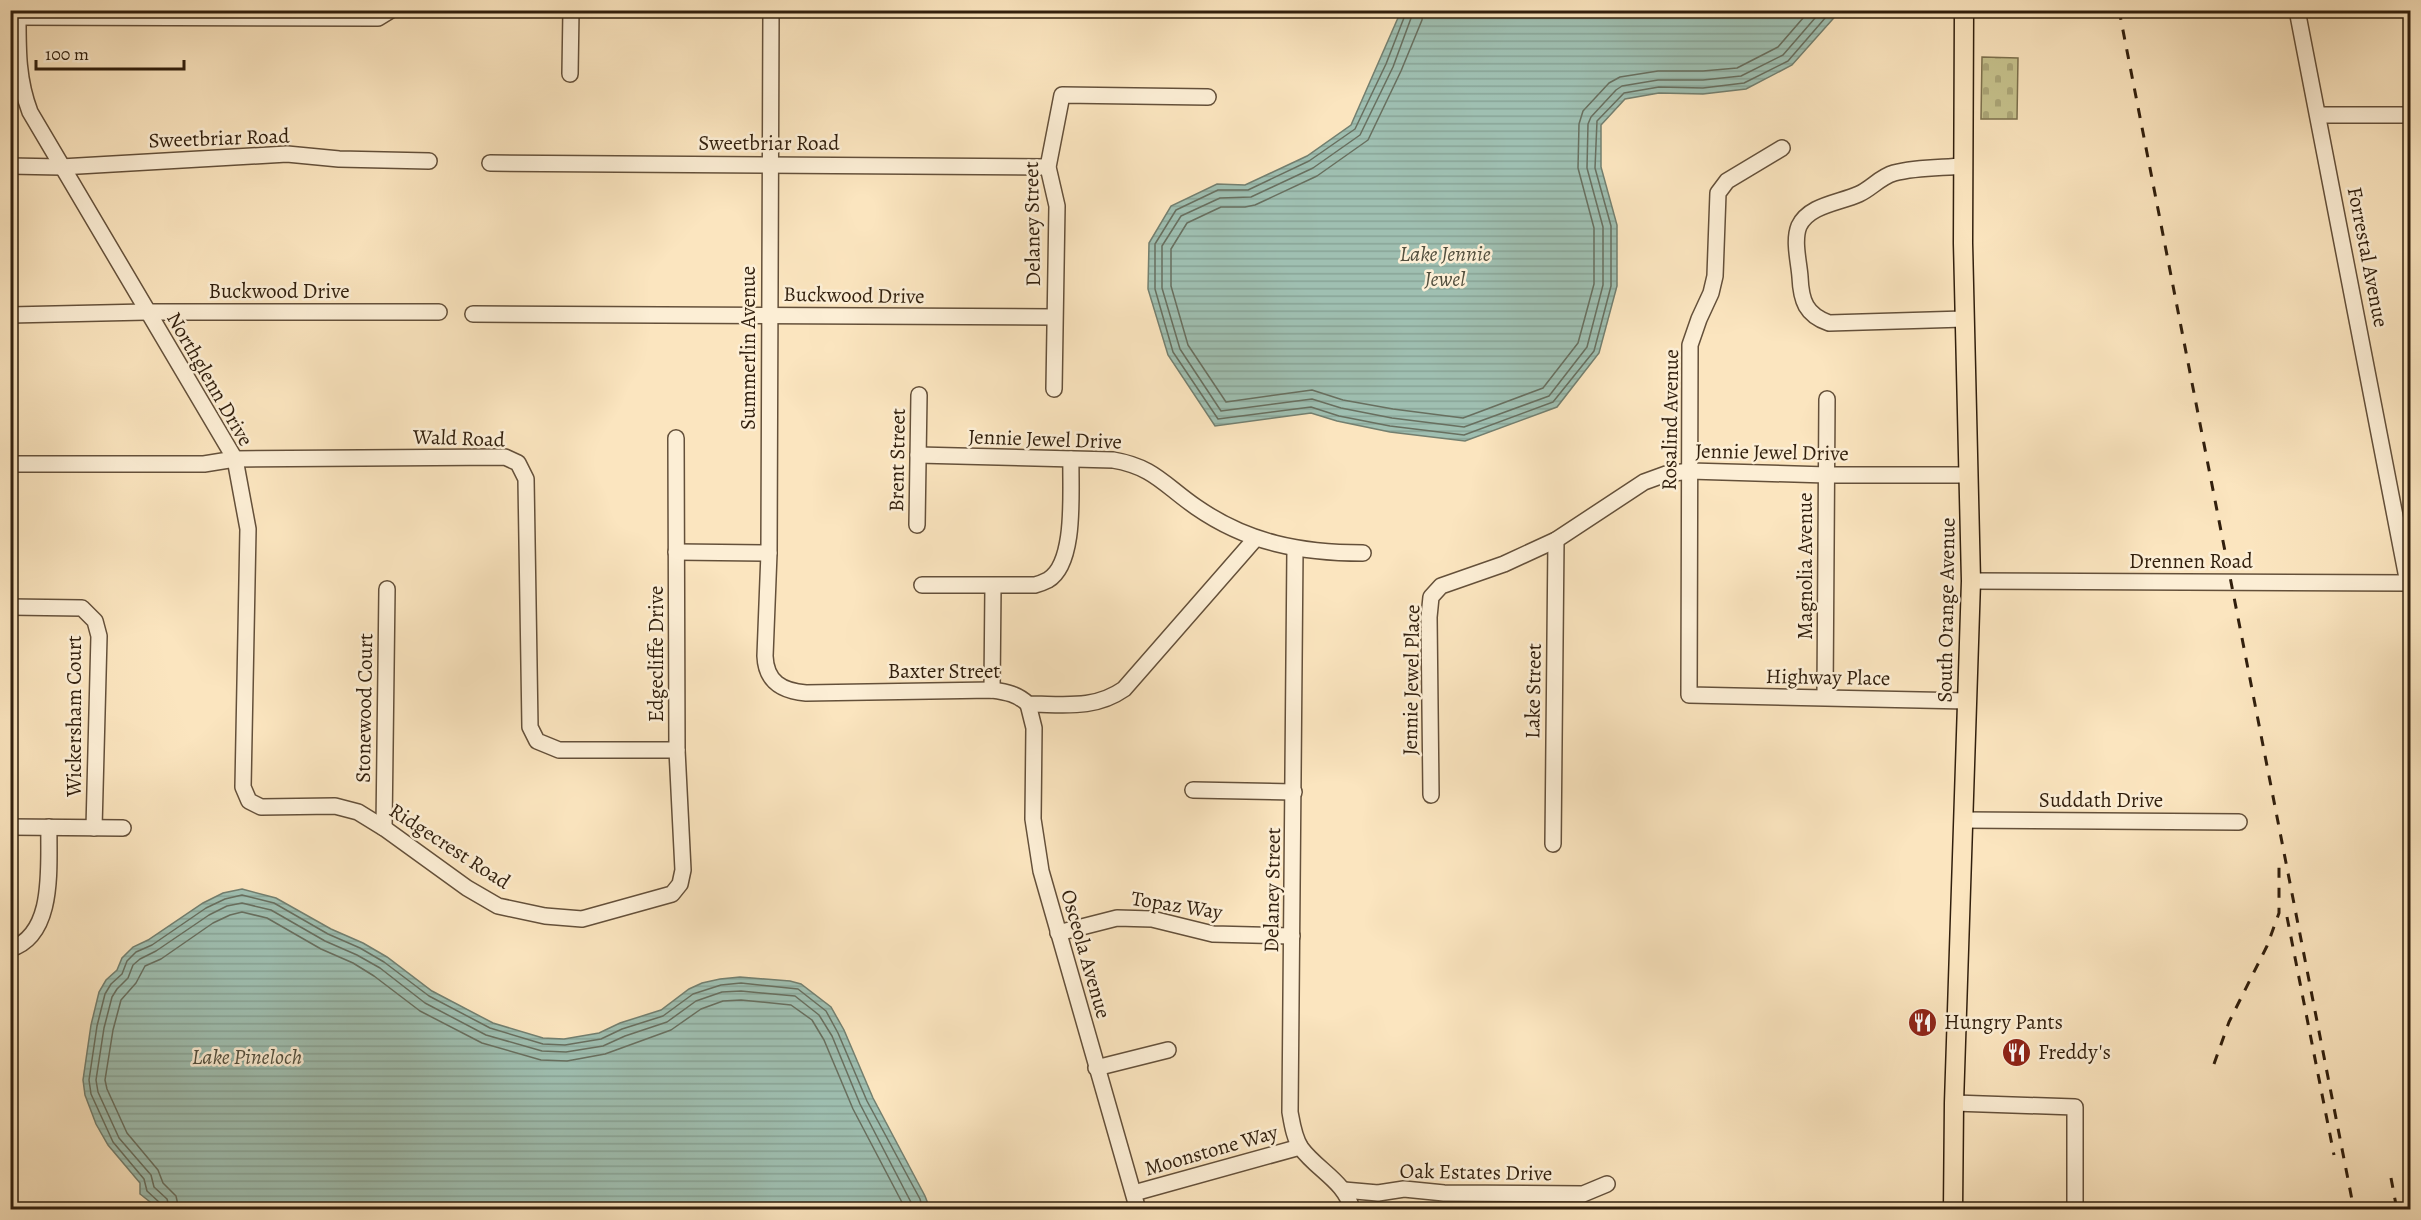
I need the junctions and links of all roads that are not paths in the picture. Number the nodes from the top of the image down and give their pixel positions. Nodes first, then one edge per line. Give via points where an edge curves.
1 (392, 10) edge
2 (571, 10) edge
3 (771, 10) edge
4 (1964, 10) edge
5 (2297, 10) edge
6 (15, 15) edge
7 (570, 74) dead end
8 (1208, 97) dead end
9 (2319, 115) junction
10 (2410, 115) edge
11 (1782, 148) dead end
12 (429, 160) dead end
13 (490, 163) dead end
14 (769, 164) junction
15 (10, 166) edge
16 (61, 166) junction
17 (1963, 166) junction
18 (1048, 167) junction
19 (146, 312) junction
20 (439, 312) dead end
21 (473, 314) dead end
22 (10, 315) edge
23 (769, 315) junction
24 (1054, 317) junction
25 (1964, 319) junction
26 (1054, 389) dead end
27 (918, 396) dead end
28 (1827, 399) dead end
29 (676, 438) dead end
30 (918, 455) junction
31 (235, 459) junction
32 (1071, 459) junction
33 (10, 464) edge
34 (1690, 471) junction
35 (1827, 475) junction
36 (1969, 475) junction
37 (916, 525) dead end
38 (1256, 538) junction
39 (1556, 540) junction
40 (1295, 549) junction
41 (676, 552) junction
42 (768, 553) junction
43 (1363, 553) dead end
44 (1457, 579) joint
45 (1971, 581) junction
46 (2409, 583) edge
47 (922, 585) dead end
48 (993, 586) junction
49 (387, 589) dead end
50 (10, 607) edge
51 (774, 682) joint
52 (992, 690) junction
53 (1689, 696) joint
54 (1825, 697) junction
55 (1967, 701) junction
56 (1028, 704) junction
57 (677, 750) junction
58 (1193, 790) dead end
59 (1294, 792) junction
60 (1431, 795) dead end
61 (249, 801) joint
62 (1963, 820) junction
63 (2239, 822) dead end
64 (10, 827) edge
65 (49, 827) junction
66 (94, 828) junction
67 (123, 828) dead end
68 (384, 828) junction
69 (1553, 843) dead end
70 (683, 870) joint
71 (1058, 933) junction
72 (1292, 936) junction
73 (10, 949) edge
74 (1168, 1050) dead end
75 (1096, 1068) junction
76 (1954, 1103) junction
77 (1300, 1147) junction
78 (1607, 1184) dead end
79 (1344, 1190) junction
80 (1134, 1194) junction
81 (1138, 1209) edge
82 (1352, 1209) edge
83 (1953, 1209) edge
84 (2074, 1209) edge

1 - 6 street via 378,18
2 - 7 street
3 - 14 street, Summerlin Avenue
4 - 17 main road, South Orange Avenue
5 - 9 street, Forrestal Avenue
6 - 16 street, Northglenn Drive via 21,90
8 - 18 street, Delaney Street via 1062,95
9 - 10 street
9 - 46 street, Forrestal Avenue
11 - 34 street, Rosalind Avenue via 1727,181 1718,193 1715,276 1690,345
12 - 16 street, Sweetbriar Road via 287,154
13 - 14 street, Sweetbriar Road
14 - 18 street, Sweetbriar Road
14 - 23 street, Summerlin Avenue
15 - 16 street, Sweetbriar Road
16 - 19 street, Northglenn Drive
17 - 25 main road, South Orange Avenue
17 - 25 street via 1913,169 1881,178 1860,194 1808,215 1797,240 1803,304 1820,320 1829,323
18 - 24 street, Delaney Street via 1057,206
19 - 20 street, Buckwood Drive
19 - 22 street, Buckwood Drive
19 - 31 street, Northglenn Drive
21 - 23 street, Buckwood Drive
23 - 24 street, Buckwood Drive
23 - 42 street, Summerlin Avenue
24 - 26 street, Delaney Street
25 - 36 main road, South Orange Avenue
27 - 30 street, Brent Street
28 - 35 street, Magnolia Avenue
29 - 41 street, Edgecliffe Drive
30 - 32 street, Jennie Jewel Drive
30 - 37 street, Brent Street
31 - 33 street, Wald Road via 204,465
31 - 57 street, Wald Road via 505,457 518,463 526,480 530,727 537,741 559,750
31 - 61 street, Northglenn Drive via 248,529 243,787
32 - 38 street, Jennie Jewel Drive via 1113,460 1147,469 1210,516
32 - 48 street via 1070,539 1063,561 1050,579 1035,585
34 - 35 street, Jennie Jewel Drive
34 - 39 street, Jennie Jewel Drive via 1644,482
34 - 53 street, Rosalind Avenue
35 - 36 street, Jennie Jewel Drive
35 - 54 street, Magnolia Avenue
36 - 45 main road, South Orange Avenue
38 - 40 street, Jennie Jewel Drive
38 - 56 street, Baxter Street via 1124,689 1096,704
39 - 44 street, Jennie Jewel Drive via 1504,564
39 - 69 street, Lake Street
40 - 43 street, Jennie Jewel Drive
40 - 59 street, Delaney Street
41 - 42 street
41 - 57 street, Edgecliffe Drive
42 - 51 street, Summerlin Avenue via 765,666
44 - 60 street, Jennie Jewel Place via 1435,591 1429,607
45 - 46 street, Drennen Road
45 - 55 main road, South Orange Avenue
47 - 48 street
48 - 52 street
49 - 68 street, Stonewood Court
50 - 66 street, Wickersham Court via 82,608 95,621 99,636
51 - 52 street, Baxter Street via 783,689 806,693
52 - 56 street, Baxter Street via 1020,696
53 - 54 street, Highway Place
54 - 55 street, Highway Place
55 - 62 main road, South Orange Avenue
56 - 71 street, Osceola Avenue via 1035,728 1036,843
57 - 70 street, Edgecliffe Drive
58 - 59 street
59 - 72 street, Delaney Street
61 - 68 street, Ridgecrest Road via 261,807 335,806 358,812
62 - 63 street, Suddath Drive
62 - 76 main road, South Orange Avenue
64 - 65 street
65 - 66 street
65 - 73 street via 48,898 38,925 22,946
66 - 67 street
68 - 70 street, Ridgecrest Road via 498,906 545,916 582,919 672,894 680,884
71 - 72 street, Topaz Way via 1117,918 1152,919 1213,934
71 - 75 street, Osceola Avenue
72 - 77 street, Delaney Street via 1290,1112
74 - 75 street
75 - 80 street, Osceola Avenue
76 - 83 main road, South Orange Avenue
76 - 84 street via 2075,1107
77 - 79 street, Delaney Street
77 - 80 street, Moonstone Way
78 - 79 street, Oak Estates Drive via 1583,1194
79 - 82 street, Delaney Street
80 - 81 street, Osceola Avenue

